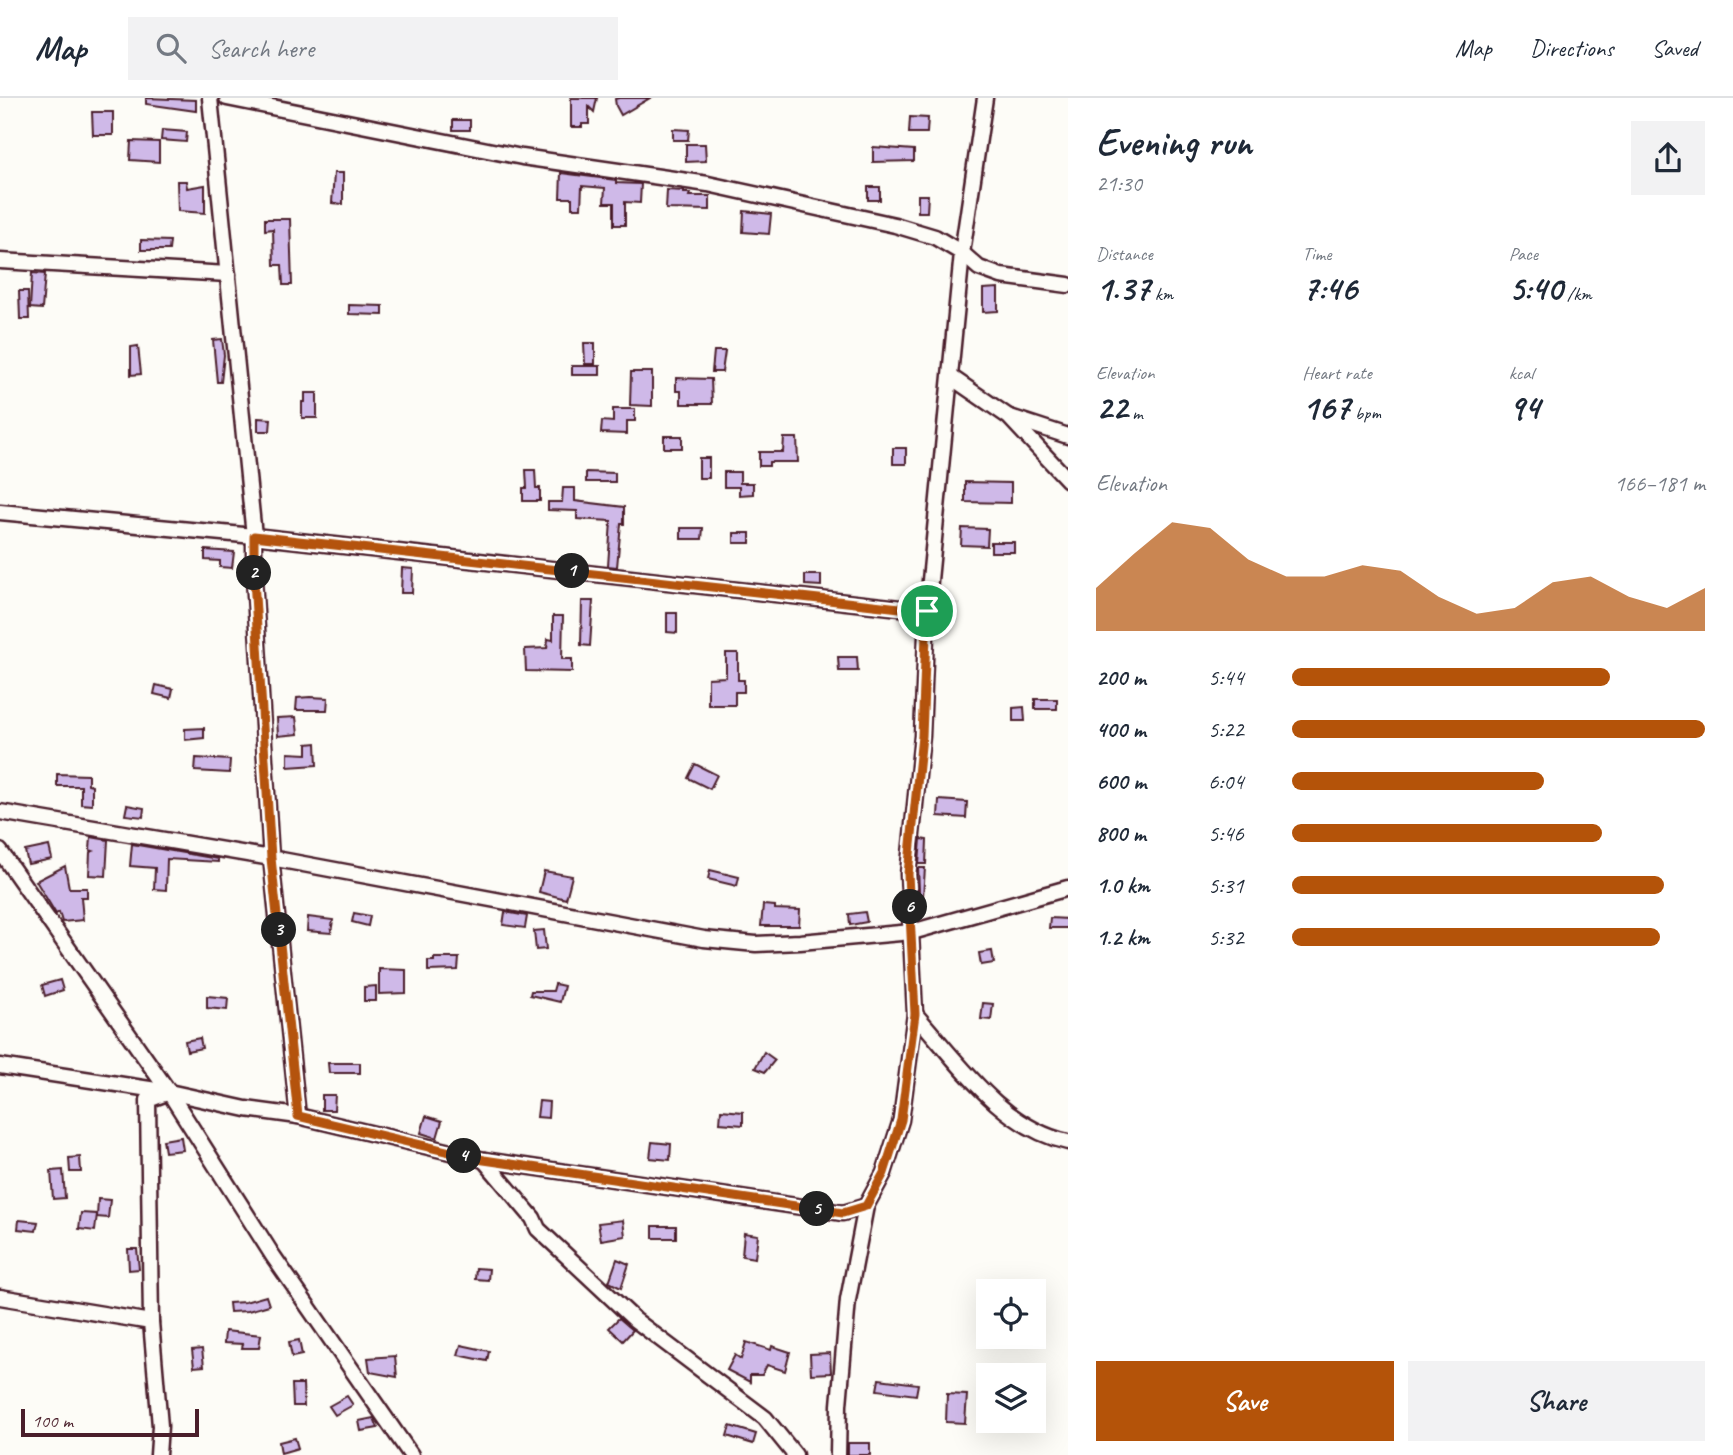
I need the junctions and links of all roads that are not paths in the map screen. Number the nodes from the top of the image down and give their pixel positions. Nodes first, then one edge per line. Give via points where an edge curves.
1 (210, 98) edge
2 (227, 98) edge
3 (985, 98) edge
4 (962, 253) junction
5 (0, 261) edge
6 (228, 274) junction
7 (1068, 285) edge
8 (951, 377) junction
9 (1009, 416) junction
10 (1068, 436) edge
11 (1068, 480) edge
12 (0, 512) edge
13 (254, 536) junction
14 (927, 611) junction
15 (0, 812) edge
16 (0, 851) edge
17 (271, 858) junction
18 (1068, 888) edge
19 (912, 932) junction
20 (915, 1014) junction
21 (0, 1066) edge
22 (169, 1092) junction
23 (298, 1116) junction
24 (1068, 1142) edge
25 (484, 1160) junction
26 (866, 1206) junction
27 (0, 1297) edge
28 (151, 1322) junction
29 (158, 1455) edge
30 (411, 1455) edge
31 (795, 1455) edge
32 (838, 1455) edge

1 - 6 street
2 - 4 street via 522,157 708,184 895,225 935,237
3 - 4 street
4 - 7 street via 979,268 1001,276
4 - 8 street
5 - 6 street
6 - 13 street
8 - 9 street
8 - 14 street
9 - 10 street
9 - 11 street
12 - 13 street
13 - 14 street
13 - 17 street
14 - 19 street via 922,736 908,874
15 - 17 street
16 - 22 street
17 - 19 street via 704,939 756,944
17 - 23 street
18 - 19 street
19 - 20 street
20 - 24 street via 994,1102 1049,1138
20 - 26 street via 901,1120 884,1173
21 - 22 street
22 - 23 street
22 - 28 street via 148,1100
22 - 30 street via 273,1256
23 - 25 street
25 - 26 street via 843,1213
25 - 31 street via 538,1229 635,1320 765,1418
26 - 32 street via 848,1300
27 - 28 street
28 - 29 street via 160,1426

